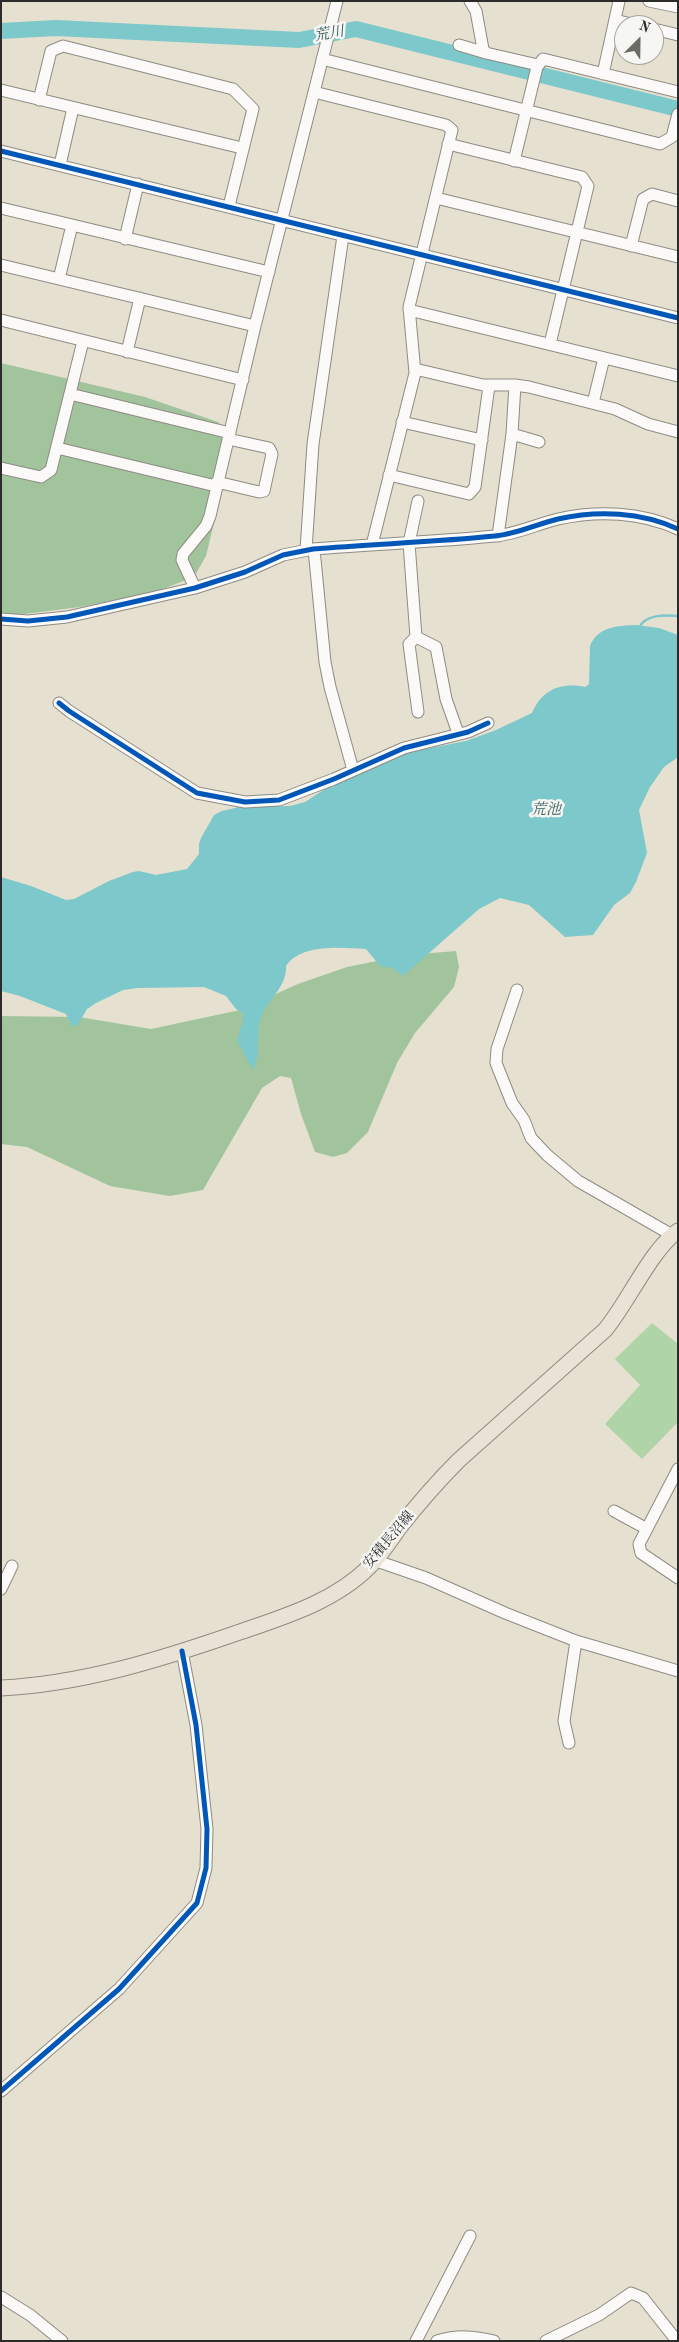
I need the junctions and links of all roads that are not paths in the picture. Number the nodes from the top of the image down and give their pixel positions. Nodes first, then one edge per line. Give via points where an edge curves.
1 (336, 1) edge
2 (470, 1) edge
3 (619, 1) edge
4 (649, 1) edge
5 (678, 6) edge
6 (616, 15) edge
7 (614, 24) edge
8 (664, 32) edge
9 (678, 35) edge
10 (459, 45) dead end
11 (486, 53) junction
12 (322, 59) junction
13 (538, 65) junction
14 (603, 74) junction
15 (1, 90) edge
16 (314, 92) junction
17 (678, 92) edge
18 (39, 100) junction
19 (73, 108) junction
20 (526, 110) junction
21 (678, 114) edge
22 (448, 144) junction
23 (242, 148) junction
24 (1, 151) edge
25 (514, 161) junction
26 (60, 165) junction
27 (138, 184) junction
28 (436, 198) junction
29 (678, 201) edge
30 (228, 206) junction
31 (1, 208) edge
32 (281, 220) junction
33 (72, 226) junction
34 (577, 233) junction
35 (343, 236) junction
36 (125, 239) junction
37 (632, 246) junction
38 (422, 254) junction
39 (678, 257) edge
40 (1, 265) edge
41 (269, 272) junction
42 (59, 279) junction
43 (563, 289) junction
44 (140, 298) junction
45 (409, 310) junction
46 (678, 318) edge
47 (1, 320) edge
48 (255, 326) junction
49 (83, 341) junction
50 (550, 344) junction
51 (127, 352) junction
52 (604, 358) junction
53 (415, 369) junction
54 (678, 376) edge
55 (243, 380) junction
56 (515, 385) junction
57 (489, 386) junction
58 (70, 394) junction
59 (593, 403) junction
60 (402, 422) junction
61 (678, 432) edge
62 (512, 434) junction
63 (229, 436) junction
64 (482, 440) junction
65 (539, 442) dead end
66 (57, 448) junction
67 (1, 468) edge
68 (389, 475) junction
69 (217, 484) junction
70 (418, 501) dead end
71 (678, 529) edge
72 (498, 536) junction
73 (409, 542) junction
74 (372, 545) junction
75 (310, 550) junction
76 (195, 588) junction
77 (1, 619) edge
78 (416, 637) junction
79 (60, 703) dead end
80 (418, 712) dead end
81 (488, 723) dead end
82 (458, 733) junction
83 (353, 770) junction
84 (517, 990) dead end
85 (675, 1233) edge
86 (678, 1469) edge
87 (614, 1511) dead end
88 (647, 1529) junction
89 (374, 1560) junction
90 (12, 1566) dead end
91 (678, 1578) edge
92 (1, 1589) edge
93 (576, 1641) junction
94 (182, 1652) junction
95 (678, 1671) edge
96 (1, 1688) edge
97 (569, 1743) dead end
98 (1, 2091) edge
99 (470, 2236) dead end
100 (1, 2297) edge
101 (62, 2341) edge
102 (416, 2341) edge
103 (437, 2341) edge
104 (494, 2341) edge
105 (546, 2341) edge
106 (677, 2341) edge

1 - 12 street
2 - 11 street via 476,11
3 - 6 street
4 - 5 street
7 - 14 street
8 - 9 street
10 - 11 street
11 - 13 street
12 - 16 street
12 - 20 street
13 - 14 street via 543,59
13 - 20 street
14 - 17 street
15 - 18 street
16 - 22 street via 446,125 452,130
16 - 32 street
18 - 19 street
18 - 23 street via 51,51 63,46 233,89 253,109
19 - 23 street
19 - 26 street
20 - 21 street via 660,144 672,136
20 - 25 street
22 - 25 street
22 - 28 street
23 - 30 street
24 - 26 street
25 - 34 street via 584,178 588,187
26 - 27 street
27 - 30 street
27 - 36 street
28 - 34 street
28 - 38 street
29 - 37 street via 652,194 643,199
30 - 32 street
31 - 33 street
32 - 35 street
32 - 41 street
33 - 36 street
33 - 42 street
34 - 37 street
34 - 43 street
35 - 38 street
35 - 75 street via 313,444
36 - 41 street
37 - 39 street
38 - 43 street
38 - 45 street
40 - 42 street
41 - 48 street
42 - 44 street
43 - 46 street
43 - 50 street
44 - 48 street
44 - 51 street
45 - 50 street
45 - 53 street
47 - 49 street
48 - 55 street
49 - 51 street
49 - 58 street
50 - 52 street
51 - 55 street
52 - 54 street
52 - 59 street
53 - 57 street
53 - 60 street
55 - 63 street
56 - 57 street
56 - 59 street
56 - 62 street
57 - 64 street
58 - 63 street
58 - 66 street
59 - 61 street
60 - 64 street
60 - 68 street
62 - 65 street
62 - 72 street
63 - 69 street
63 - 69 street via 269,448 272,454 264,491
64 - 68 street via 475,487 468,494
66 - 67 street via 51,470 42,477
66 - 69 street
68 - 74 street
69 - 76 street via 206,526 183,554 182,560
70 - 73 street
71 - 72 street via 630,515 585,515
72 - 73 street
73 - 74 street
73 - 78 street
74 - 75 street
75 - 76 street via 283,555 245,572
75 - 83 street via 325,662
76 - 77 street via 67,617 28,621
78 - 80 street via 409,644
78 - 82 street via 436,646 446,699
79 - 83 street via 69,712 205,796 244,802 279,800
81 - 82 street
82 - 83 street via 404,748
84 - 85 street via 497,1049 496,1063 531,1138 578,1180
85 - 89 main road, 安積長沼線 via 659,1250 605,1330 441,1477
86 - 88 street
87 - 88 street
88 - 91 street via 639,1544 640,1553
89 - 93 street via 426,1578
89 - 94 main road, 安積長沼線 via 324,1600
90 - 92 street
93 - 95 street
93 - 97 street via 564,1722
94 - 96 main road, 安積長沼線 via 91,1676
94 - 98 street via 196,1725 207,1829 206,1868 199,1898 192,1910 120,1989
99 - 102 street
100 - 101 street
103 - 104 street via 472,2336
105 - 106 street via 599,2315 631,2293 643,2298

